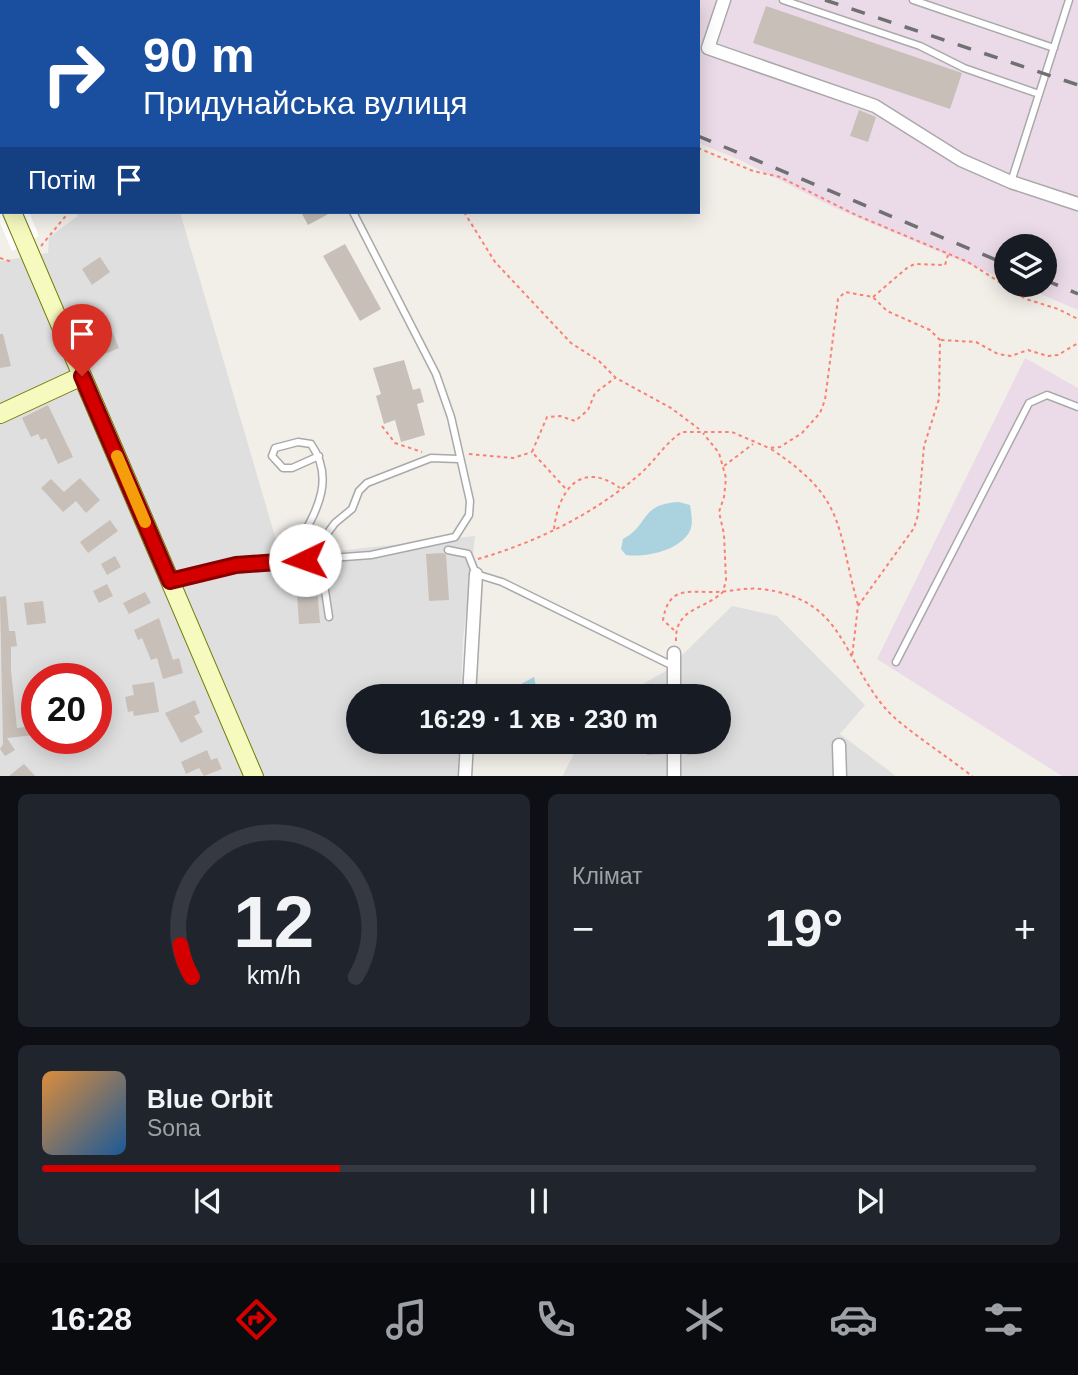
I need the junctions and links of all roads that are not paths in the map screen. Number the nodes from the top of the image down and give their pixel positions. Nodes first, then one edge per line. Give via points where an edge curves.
1 (724, 0) edge
2 (783, 0) edge
3 (913, 0) edge
4 (1069, 0) edge
5 (1054, 48) junction
6 (1039, 94) junction
7 (1011, 182) junction
8 (1078, 204) edge
9 (13, 214) edge
10 (354, 214) edge
11 (82, 376) junction
12 (1078, 407) edge
13 (0, 414) edge
14 (319, 456) junction
15 (458, 458) junction
16 (448, 550) dead end
17 (320, 560) junction
18 (290, 561) junction
19 (476, 574) junction
20 (170, 581) junction
21 (329, 617) dead end
22 (674, 659) joint
23 (896, 662) dead end
24 (470, 684) edge
25 (674, 684) edge
26 (839, 745) dead end
27 (466, 754) edge
28 (674, 754) edge
29 (254, 776) edge
30 (465, 776) edge
31 (674, 776) edge
32 (840, 776) edge

1 - 7 street via 708,48 875,106 949,153
2 - 6 lane via 920,46 964,68
3 - 5 lane
4 - 5 lane
5 - 6 lane
6 - 7 lane
7 - 8 street
9 - 11 main road
10 - 15 lane via 436,374 451,417
11 - 13 main road
11 - 20 main road
12 - 23 lane via 1047,395 1034,399 1025,409
14 - 14 lane via 311,444 298,442 275,448 272,456 283,468
14 - 18 lane via 323,474 319,507
15 - 17 lane via 431,458 367,483 352,509 321,542
15 - 17 lane via 470,501 469,515 455,537 371,555
16 - 19 lane via 468,554
17 - 18 lane
17 - 21 lane
18 - 20 lane via 226,566
19 - 22 lane
19 - 24 street
20 - 29 main road
22 - 25 street
26 - 32 street
27 - 30 street
28 - 31 street

